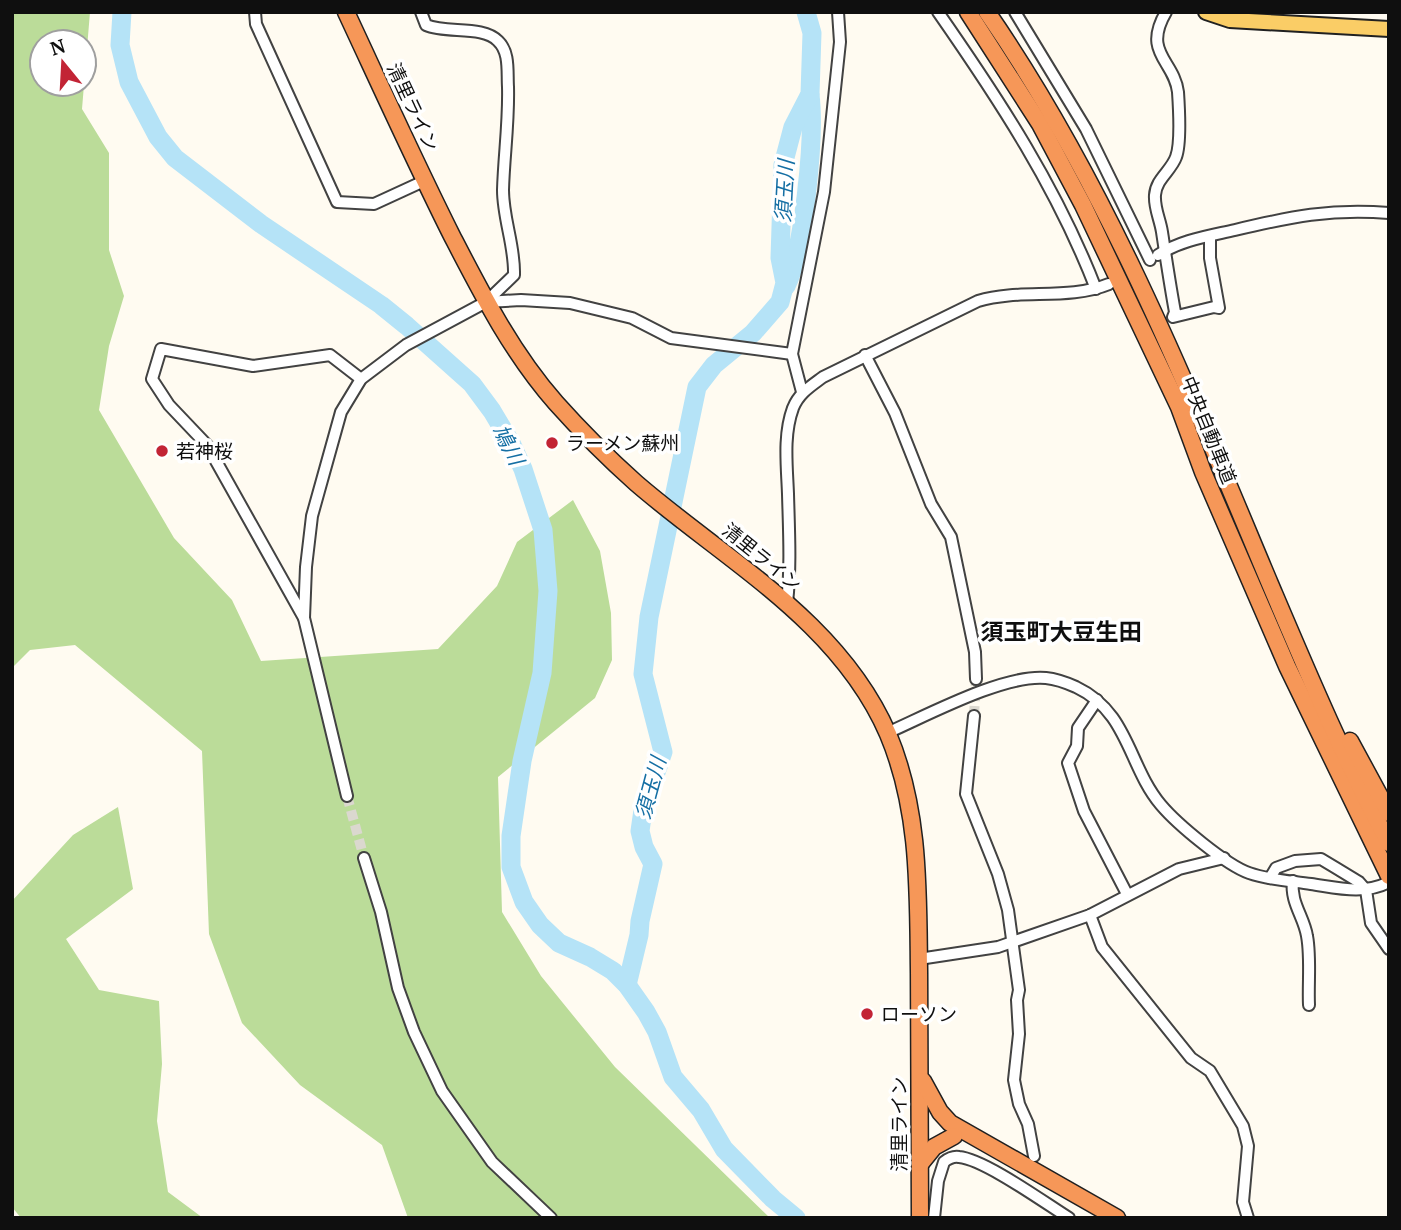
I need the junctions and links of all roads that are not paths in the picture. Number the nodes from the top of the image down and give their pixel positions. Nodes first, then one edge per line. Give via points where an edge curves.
1 (255, 12) edge
2 (346, 12) edge
3 (421, 12) edge
4 (838, 12) edge
5 (938, 12) edge
6 (968, 12) edge
7 (987, 12) edge
8 (1014, 12) edge
9 (1166, 12) edge
10 (1206, 12) edge
11 (1389, 29) edge
12 (424, 181) junction
13 (1389, 213) edge
14 (1210, 236) junction
15 (1164, 251) junction
16 (1108, 284) dead end
17 (1096, 289) junction
18 (486, 302) junction
19 (792, 354) junction
20 (865, 355) junction
21 (361, 379) junction
22 (802, 392) junction
23 (787, 603) junction
24 (304, 618) junction
25 (1303, 661) junction
26 (976, 679) tunnel mouth
27 (1097, 700) junction
28 (974, 716) tunnel mouth
29 (887, 733) junction
30 (347, 796) tunnel mouth
31 (1389, 813) edge
32 (1389, 843) edge
33 (364, 858) tunnel mouth
34 (1224, 858) junction
35 (1270, 878) junction
36 (1389, 879) edge
37 (1293, 881) junction
38 (1366, 890) junction
39 (1127, 894) junction
40 (1090, 915) junction
41 (1012, 942) junction
42 (1389, 949) edge
43 (919, 959) junction
44 (1309, 1004) dead end
45 (920, 1076) junction
46 (921, 1101) junction
47 (948, 1128) junction
48 (921, 1143) junction
49 (1034, 1156) dead end
50 (920, 1163) junction
51 (551, 1218) edge
52 (920, 1218) edge
53 (934, 1218) edge
54 (1069, 1218) edge
55 (1098, 1218) edge
56 (1117, 1218) edge
57 (1248, 1218) edge

1 - 12 street via 256,24 337,202 374,204
2 - 12 highway, 清里ライン
3 - 18 street via 426,25 435,29 492,35 506,53 503,190 514,275
4 - 19 street via 840,42 824,192
5 - 17 street via 1026,145 1077,239
6 - 36 highway, 中央自動車道 via 1040,124 1083,205 1179,407 1287,666
7 - 25 highway, 中央自動車道 via 1053,116 1141,289
8 - 15 street via 1086,130 1147,262
9 - 15 street via 1156,35 1162,60 1178,90 1178,139 1177,157 1155,191
10 - 11 main road via 1230,20
12 - 18 highway, 清里ライン
13 - 14 street via 1304,214
14 - 15 street
14 - 15 street via 1219,308 1174,317
16 - 17 street
17 - 20 street via 978,301
18 - 19 street via 570,303 632,318 671,338
18 - 21 street via 406,345
18 - 23 highway, 清里ライン via 554,401 597,446
19 - 22 street
20 - 22 street
20 - 26 street via 951,537 975,652
21 - 24 street via 341,412 312,516
21 - 24 street via 330,355 253,366 161,349 152,379 169,405 207,445
22 - 23 street via 794,406 786,446
23 - 29 highway, 清里ライン via 825,638 853,673
24 - 30 street
25 - 31 highway
25 - 32 highway, 中央自動車道
27 - 29 street via 1063,681 1013,681
27 - 34 street via 1119,726 1162,806
27 - 39 street via 1077,728 1077,746 1069,763 1084,811
28 - 41 street via 966,794 998,874
29 - 43 highway, 清里ライン via 903,779 917,850
33 - 51 street via 398,988 442,1091 492,1162
34 - 35 street via 1238,868
34 - 39 street via 1179,870
35 - 37 street
35 - 38 street via 1276,868 1321,859
36 - 38 street
37 - 38 street
37 - 44 street via 1307,936
38 - 42 street via 1371,923
39 - 40 street
40 - 41 street
40 - 57 street via 1102,947 1191,1058 1210,1071 1243,1126 1248,1146 1243,1202
41 - 43 street
41 - 49 street via 1019,990 1014,1080
43 - 45 highway, 清里ライン
45 - 46 highway, 清里ライン
45 - 47 highway
46 - 47 highway
46 - 48 highway, 清里ライン
47 - 48 highway via 930,1131
47 - 50 highway
47 - 55 highway
47 - 56 highway
48 - 50 highway, 清里ライン
50 - 52 highway, 清里ライン
53 - 54 street via 944,1162 950,1158 971,1159

